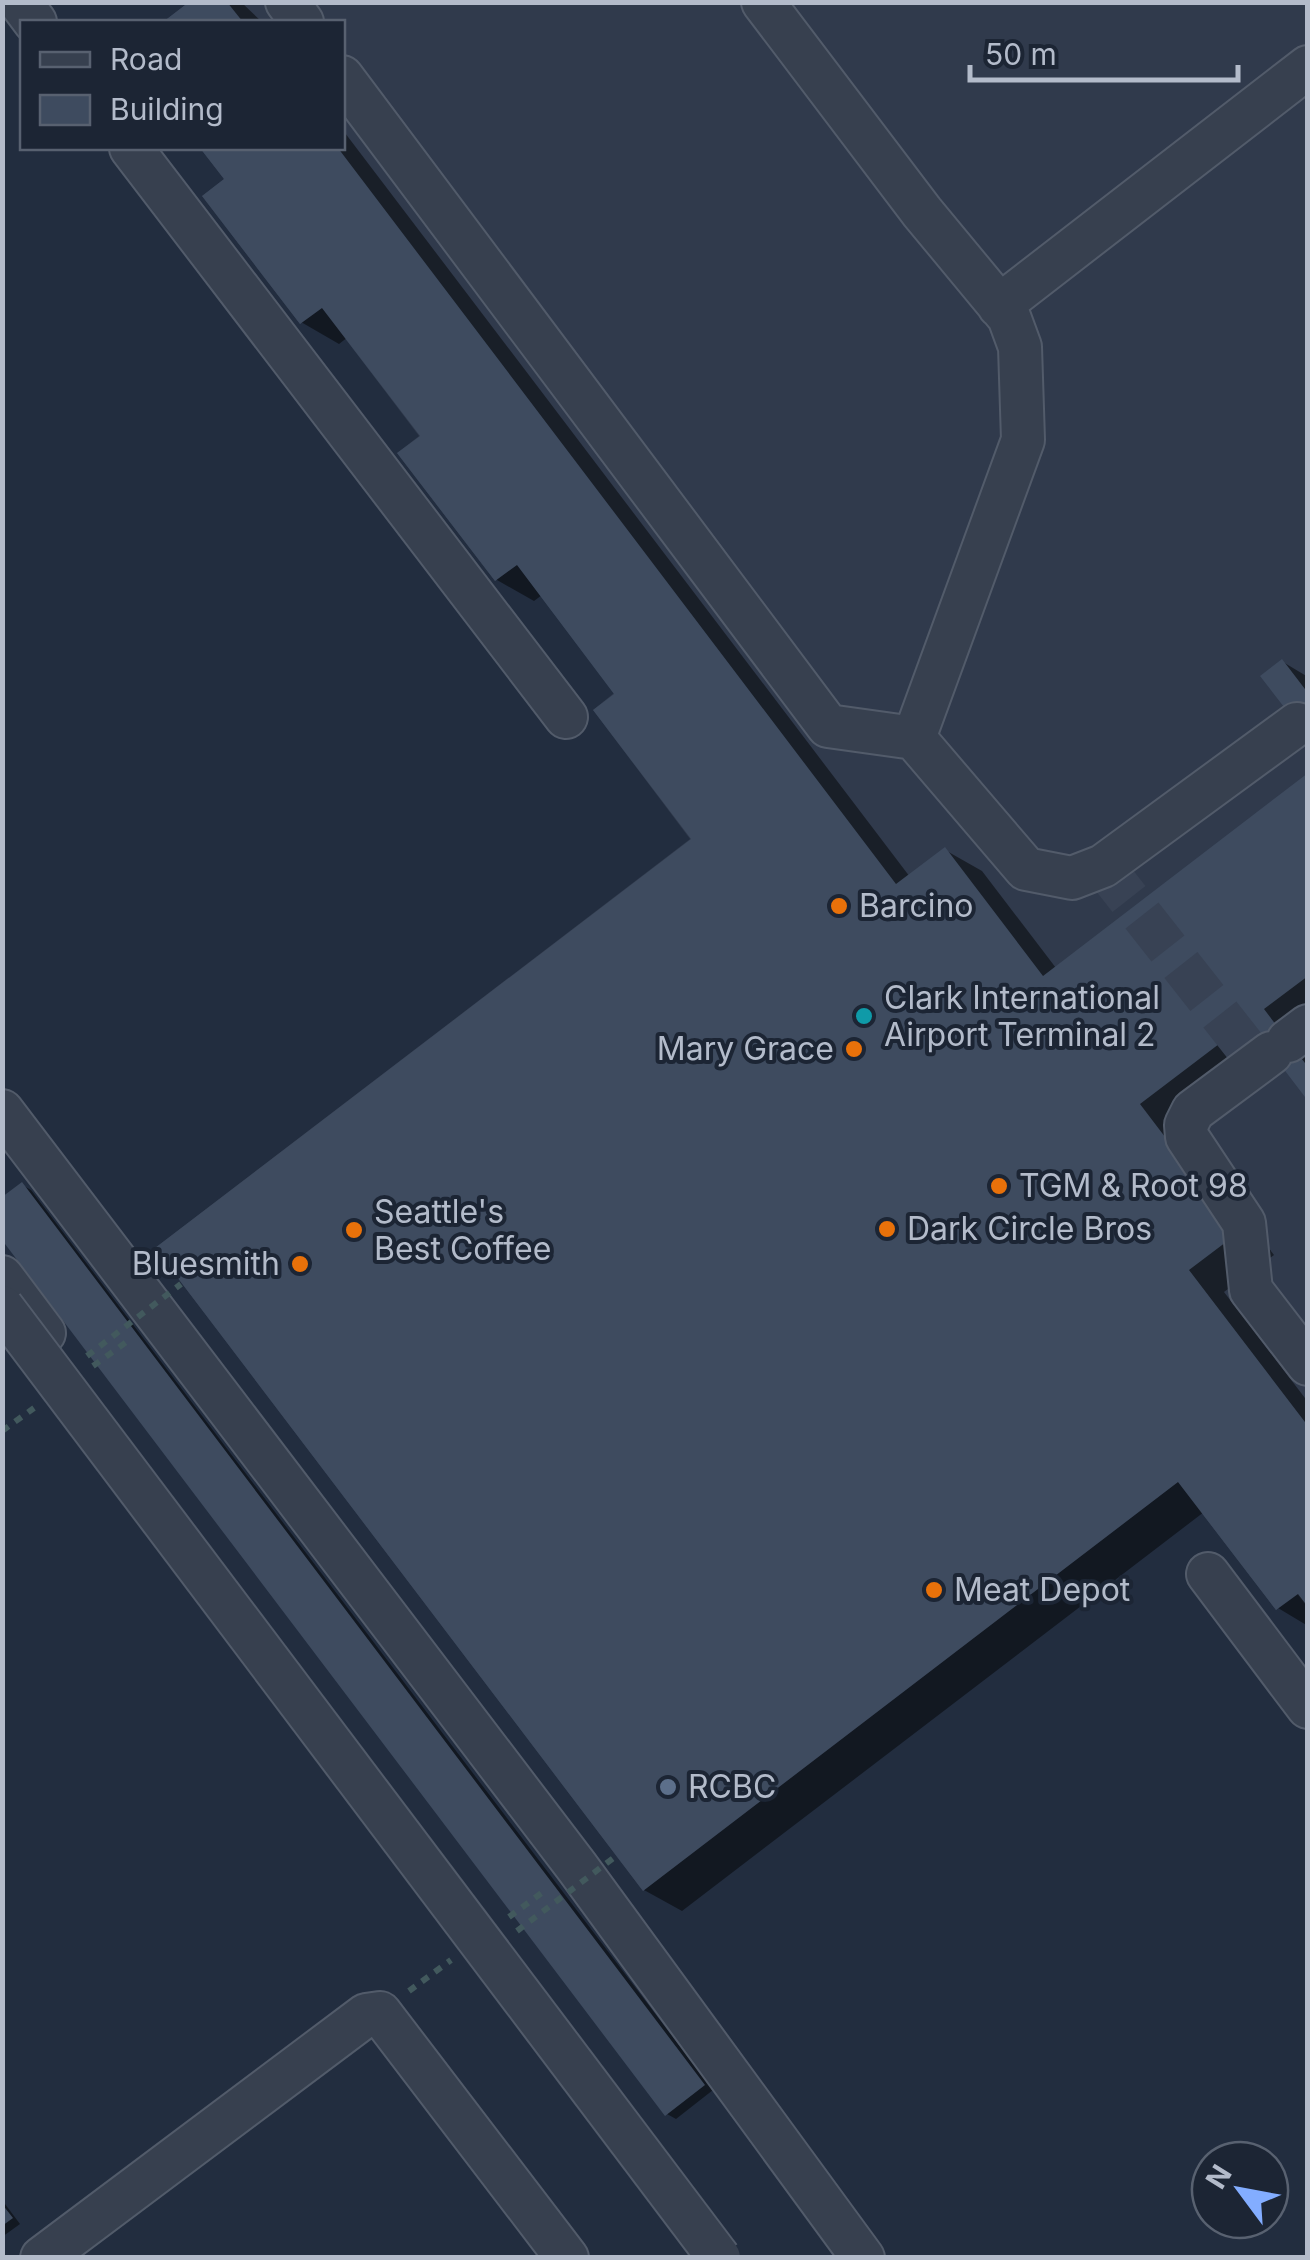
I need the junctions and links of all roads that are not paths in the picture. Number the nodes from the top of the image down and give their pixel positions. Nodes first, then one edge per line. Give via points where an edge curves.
1 (764, 2) edge
2 (1308, 68) edge
3 (345, 80) edge
4 (133, 150) edge
5 (998, 306) junction
6 (566, 717) dead end
7 (1296, 724) dead end
8 (914, 738) junction
9 (1289, 1040) edge
10 (2, 1111) edge
11 (2, 1278) edge
12 (2, 1307) edge
13 (1308, 1364) edge
14 (1208, 1574) dead end
15 (1308, 1707) edge
16 (42, 2258) edge
17 (567, 2258) edge
18 (719, 2258) edge
19 (729, 2258) edge
20 (864, 2258) edge

1 - 5 street
2 - 5 street
3 - 8 street via 828,726
4 - 6 street
5 - 8 street via 1020,347 1023,440
7 - 8 street via 1104,866 1072,878 1026,869
9 - 13 street via 1193,1111 1186,1124 1187,1136 1244,1222 1251,1290
10 - 20 street
11 - 19 street
12 - 18 street, bridge
14 - 15 street
16 - 17 street via 366,2015 380,2013

